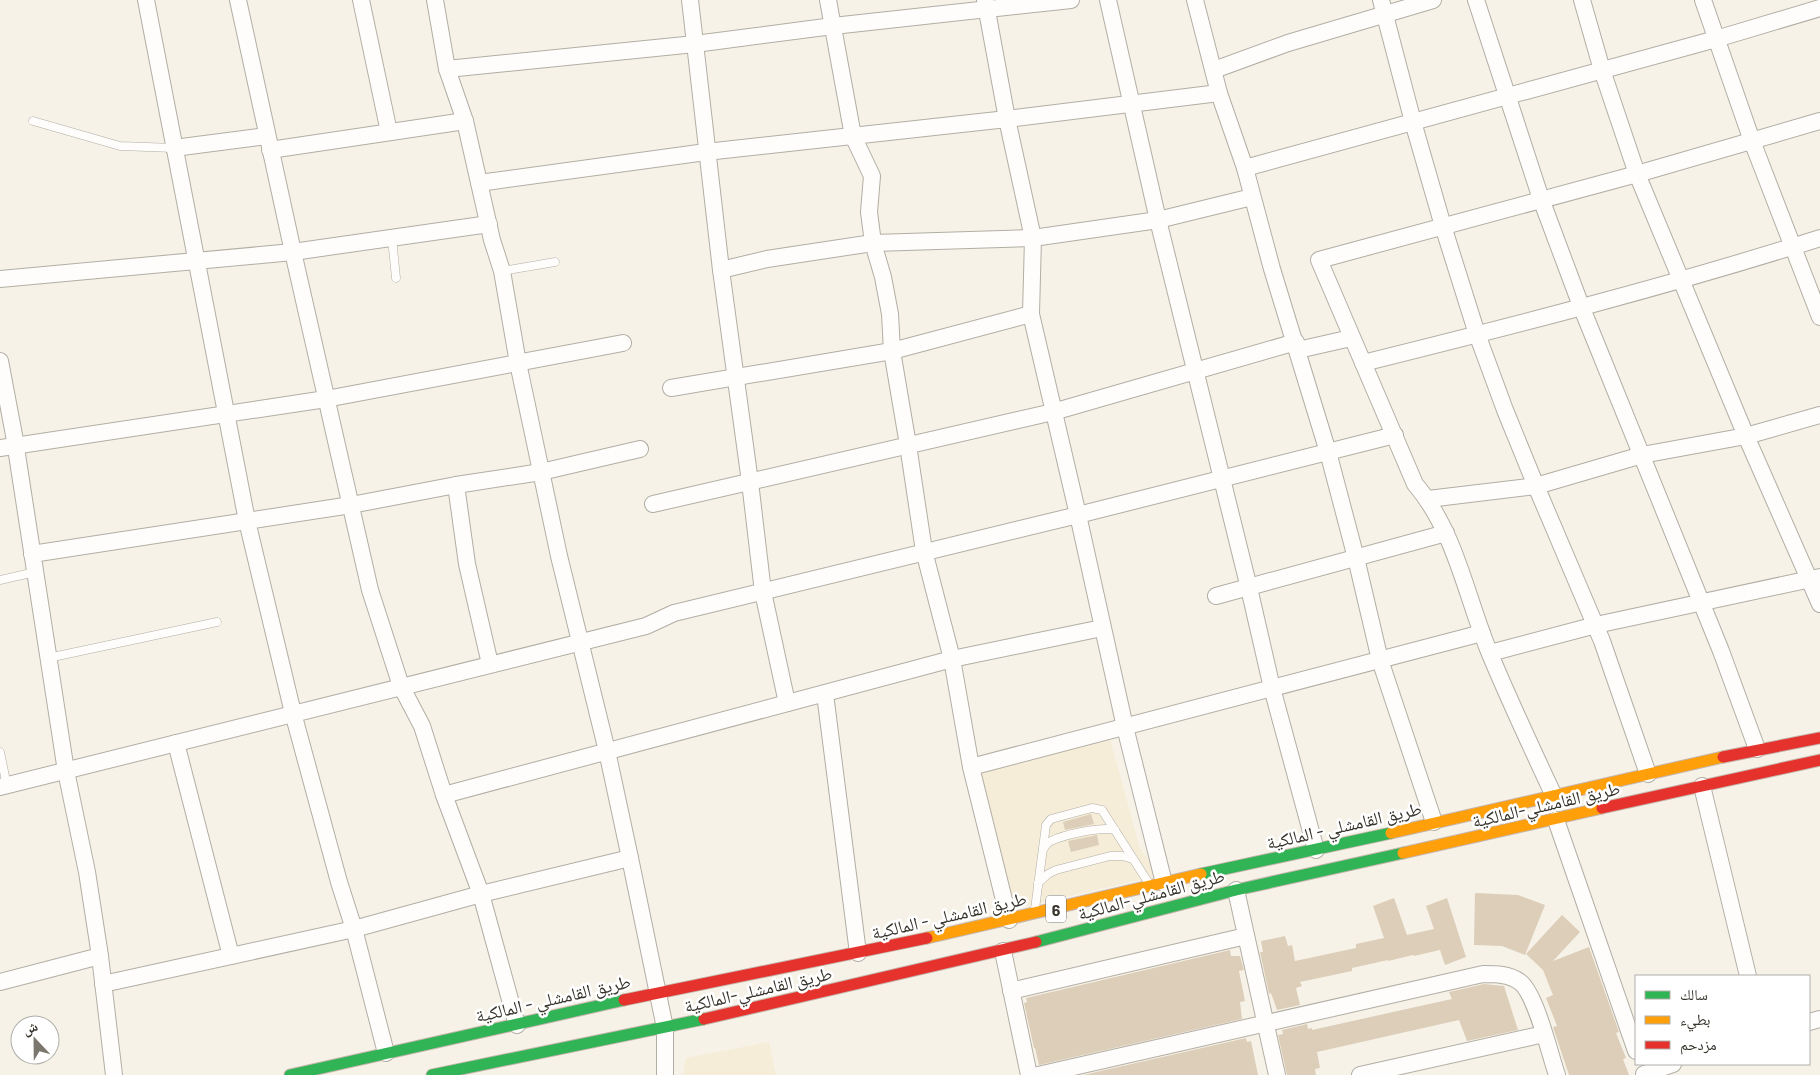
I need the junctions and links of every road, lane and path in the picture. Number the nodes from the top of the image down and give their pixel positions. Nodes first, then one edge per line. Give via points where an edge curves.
1 (146, 0) edge
2 (238, 0) edge
3 (361, 0) edge
4 (435, 0) edge
5 (690, 0) edge
6 (828, 0) edge
7 (1071, 0) edge
8 (1108, 0) edge
9 (1194, 0) edge
10 (1433, 0) edge
11 (1476, 0) edge
12 (1582, 0) edge
13 (1704, 0) edge
14 (986, 5) edge
15 (1383, 7) edge
16 (1820, 8) edge
17 (833, 26) junction
18 (1716, 38) junction
19 (695, 44) junction
20 (447, 69) junction
21 (1214, 70) junction
22 (1602, 70) junction
23 (1219, 92) junction
24 (1507, 95) junction
25 (1132, 104) junction
26 (1007, 119) junction
27 (465, 121) junction
28 (1820, 121) edge
29 (33, 122) dead end
30 (1413, 122) junction
31 (389, 132) junction
32 (853, 136) junction
33 (1752, 141) junction
34 (269, 143) junction
35 (174, 148) junction
36 (706, 152) junction
37 (1244, 168) junction
38 (1637, 174) junction
39 (479, 183) junction
40 (1252, 197) junction
41 (1541, 199) junction
42 (1158, 220) junction
43 (489, 224) junction
44 (1442, 226) junction
45 (392, 238) junction
46 (1033, 238) junction
47 (1820, 238) edge
48 (873, 243) junction
49 (1792, 247) junction
50 (292, 252) junction
51 (196, 262) junction
52 (555, 262) dead end
53 (721, 270) junction
54 (502, 271) junction
55 (396, 278) dead end
56 (1682, 279) junction
57 (0, 280) edge
58 (1581, 306) junction
59 (1031, 314) junction
60 (1820, 317) edge
61 (1478, 334) junction
62 (1351, 338) junction
63 (623, 342) dead end
64 (1297, 346) junction
65 (892, 352) junction
66 (0, 361) edge
67 (518, 363) junction
68 (1363, 363) junction
69 (1195, 371) junction
70 (736, 377) junction
71 (671, 388) dead end
72 (326, 398) junction
73 (1053, 412) junction
74 (225, 414) junction
75 (1820, 415) edge
76 (1395, 436) junction
77 (1746, 436) junction
78 (908, 445) junction
79 (8, 447) edge
80 (640, 449) dead end
81 (1328, 452) junction
82 (1642, 455) junction
83 (541, 472) junction
84 (1221, 479) junction
85 (750, 482) junction
86 (456, 485) junction
87 (1536, 486) junction
88 (1428, 499) junction
89 (652, 504) dead end
90 (351, 506) junction
91 (1078, 515) junction
92 (247, 521) junction
93 (1446, 533) junction
94 (924, 551) junction
95 (32, 554) junction
96 (1356, 558) junction
97 (35, 572) junction
98 (1815, 578) edge
99 (0, 580) edge
100 (1249, 588) junction
101 (764, 592) junction
102 (1216, 596) dead end
103 (1701, 601) junction
104 (1820, 604) edge
105 (217, 622) dead end
106 (1596, 624) junction
107 (1102, 628) junction
108 (1482, 633) junction
109 (580, 641) junction
110 (1490, 653) junction
111 (48, 658) junction
112 (952, 659) junction
113 (1380, 660) junction
114 (490, 664) junction
115 (401, 686) junction
116 (1272, 688) junction
117 (824, 694) junction
118 (786, 703) junction
119 (293, 713) junction
120 (1125, 727) junction
121 (1820, 738) edge
122 (176, 743) junction
123 (1757, 749) junction
124 (607, 751) junction
125 (0, 752) edge
126 (1820, 760) edge
127 (971, 768) junction
128 (66, 771) junction
129 (1648, 774) junction
130 (3, 786) edge
131 (1702, 786) junction
132 (444, 796) junction
133 (1554, 796) junction
134 (1556, 820) junction
135 (1434, 822) junction
136 (1115, 830) junction
137 (1316, 850) junction
138 (1042, 851) junction
139 (630, 858) junction
140 (1133, 859) junction
141 (1038, 883) junction
142 (1173, 889) junction
143 (1236, 890) junction
144 (481, 894) junction
145 (1035, 914) junction
146 (1009, 920) junction
147 (354, 929) junction
148 (1246, 936) junction
149 (984, 940) junction
150 (1003, 951) junction
151 (858, 954) junction
152 (100, 956) junction
153 (231, 956) junction
154 (1748, 975) edge
155 (0, 982) edge
156 (103, 984) junction
157 (1011, 991) junction
158 (656, 993) junction
159 (1266, 1023) junction
160 (517, 1025) junction
161 (665, 1028) junction
162 (1544, 1034) junction
163 (1635, 1048) edge
164 (386, 1053) junction
165 (1669, 1065) edge
166 (1643, 1071) edge
167 (114, 1075) edge
168 (290, 1075) edge
169 (432, 1075) edge
170 (665, 1075) edge
171 (1029, 1075) edge
172 (1038, 1075) edge
173 (1277, 1075) edge
174 (1360, 1075) edge
175 (1557, 1075) edge

1 - 35 street
2 - 34 street
3 - 31 street
4 - 20 street
5 - 19 street
6 - 17 street
7 - 14 street
8 - 25 street
9 - 21 street
10 - 15 street
11 - 24 street
12 - 22 street
13 - 18 street
14 - 17 street
14 - 26 street
15 - 21 street
15 - 30 street
16 - 18 street
17 - 19 street
17 - 32 street
18 - 22 street
18 - 33 street
19 - 20 street
19 - 36 street
20 - 27 street
21 - 23 street
22 - 24 street
22 - 38 street
23 - 25 street
23 - 37 street
24 - 30 street
24 - 41 street
25 - 26 street
25 - 42 street
26 - 32 street
26 - 46 street
27 - 31 street
27 - 39 street
28 - 33 street
29 - 35 lane via 120,146
30 - 37 street
30 - 44 street
31 - 34 street
32 - 36 street
32 - 48 street via 872,176 869,212
33 - 38 street
33 - 49 street
34 - 35 street
34 - 50 street
35 - 51 street
36 - 39 street
36 - 53 street
37 - 40 street
38 - 41 street
38 - 56 street
39 - 43 street
40 - 42 street
40 - 64 street
41 - 44 street
41 - 58 street
42 - 46 street
42 - 69 street
43 - 45 street
43 - 54 street
44 - 61 street
44 - 62 street via 1319,260
45 - 50 street
45 - 55 lane
46 - 48 street
46 - 59 street
47 - 49 street
48 - 53 street via 767,259
48 - 65 street via 890,314
49 - 56 street
49 - 60 street
50 - 51 street
50 - 72 street
51 - 57 street
51 - 74 street
52 - 54 lane
53 - 70 street
54 - 67 street
56 - 58 street
56 - 77 street
58 - 61 street
58 - 82 street
59 - 65 street
59 - 73 street
61 - 68 street
61 - 87 street
62 - 64 street
62 - 68 street
63 - 67 street
64 - 69 street
64 - 81 street
65 - 70 street
65 - 78 street
66 - 79 street
67 - 72 street
67 - 83 street
68 - 76 street
69 - 73 street
69 - 84 street
70 - 71 street
70 - 85 street
72 - 74 street
72 - 90 street
73 - 78 street
73 - 91 street
74 - 79 street
74 - 92 street
75 - 77 street
76 - 81 street
76 - 88 street via 1415,484
77 - 82 street
77 - 98 street
78 - 85 street
78 - 94 street
79 - 95 street
80 - 83 street
81 - 84 street
81 - 96 street
82 - 87 street
82 - 103 street
83 - 86 street
83 - 109 street
84 - 91 street
84 - 100 street
85 - 89 street
85 - 101 street
86 - 90 street
86 - 114 street via 467,564
87 - 88 street
87 - 106 street
88 - 93 street
90 - 92 street
90 - 115 street via 370,590
91 - 94 street
91 - 107 street
92 - 95 street
92 - 119 street
93 - 96 street
93 - 108 street
94 - 101 street
94 - 112 street
95 - 97 street
96 - 100 street
96 - 113 street
97 - 99 lane
97 - 111 street
98 - 103 street
98 - 104 street
100 - 102 street
100 - 116 street
101 - 109 street via 674,613 646,626
101 - 118 street
103 - 106 street
103 - 123 street
105 - 111 lane
106 - 110 street
106 - 129 street
107 - 112 street
107 - 120 street
108 - 110 street
108 - 113 street
109 - 114 street
109 - 124 street
110 - 133 street
111 - 128 street
112 - 117 street
112 - 127 street
113 - 116 street
113 - 135 street
114 - 115 street
115 - 119 street
115 - 132 street via 422,726
116 - 120 street
116 - 137 street
117 - 118 street
117 - 151 street
118 - 124 street
119 - 122 street
119 - 147 street
120 - 127 street
120 - 142 street
121 - 123 highway, طريق القامشلي - المالكية / 6
122 - 128 street
122 - 153 street
123 - 129 highway, طريق القامشلي - المالكية / 6
124 - 132 street
124 - 139 street
125 - 130 lane
126 - 131 highway, طريق القامشلي-المالكية / 6
127 - 146 street
128 - 130 street
128 - 152 street
129 - 133 highway, طريق القامشلي - المالكية / 6
131 - 134 highway, طريق القامشلي-المالكية / 6
131 - 154 street
132 - 144 street
133 - 135 highway, طريق القامشلي - المالكية / 6
134 - 143 highway, طريق القامشلي-المالكية / 6
134 - 163 street
135 - 137 highway, طريق القامشلي - المالكية / 6
136 - 138 lane via 1098,829 1056,840 1048,843
136 - 138 lane via 1102,810 1096,808 1054,818 1046,824
136 - 140 lane
137 - 142 highway, طريق القامشلي - المالكية / 6
138 - 141 lane
139 - 144 street
139 - 158 street
140 - 141 lane via 1110,856 1056,870
140 - 142 lane
141 - 145 lane
142 - 143 highway, طريق القامشلي-المالكية / 6
142 - 145 highway, طريق القامشلي - المالكية / 6
142 - 150 highway, طريق القامشلي-المالكية / 6
143 - 148 street
144 - 147 street
144 - 160 street
145 - 146 highway, طريق القامشلي - المالكية / 6
146 - 149 highway, طريق القامشلي - المالكية / 6
147 - 153 street
147 - 164 street
148 - 157 street
148 - 159 street
149 - 150 highway, طريق القامشلي-المالكية / 6
149 - 151 highway, طريق القامشلي - المالكية / 6
149 - 161 highway, طريق القامشلي-المالكية / 6
150 - 157 street
151 - 158 highway, طريق القامشلي - المالكية / 6
152 - 155 street
152 - 156 street
153 - 156 street
156 - 167 street
157 - 171 street
158 - 160 highway, طريق القامشلي - المالكية / 6
158 - 161 street
159 - 162 street via 1483,974 1504,974 1521,982 1532,999
159 - 172 street
159 - 173 street
160 - 164 highway, طريق القامشلي - المالكية / 6
161 - 169 highway, طريق القامشلي-المالكية / 6
161 - 170 street
162 - 174 street
162 - 175 street
164 - 168 highway, طريق القامشلي - المالكية / 6
165 - 166 street

